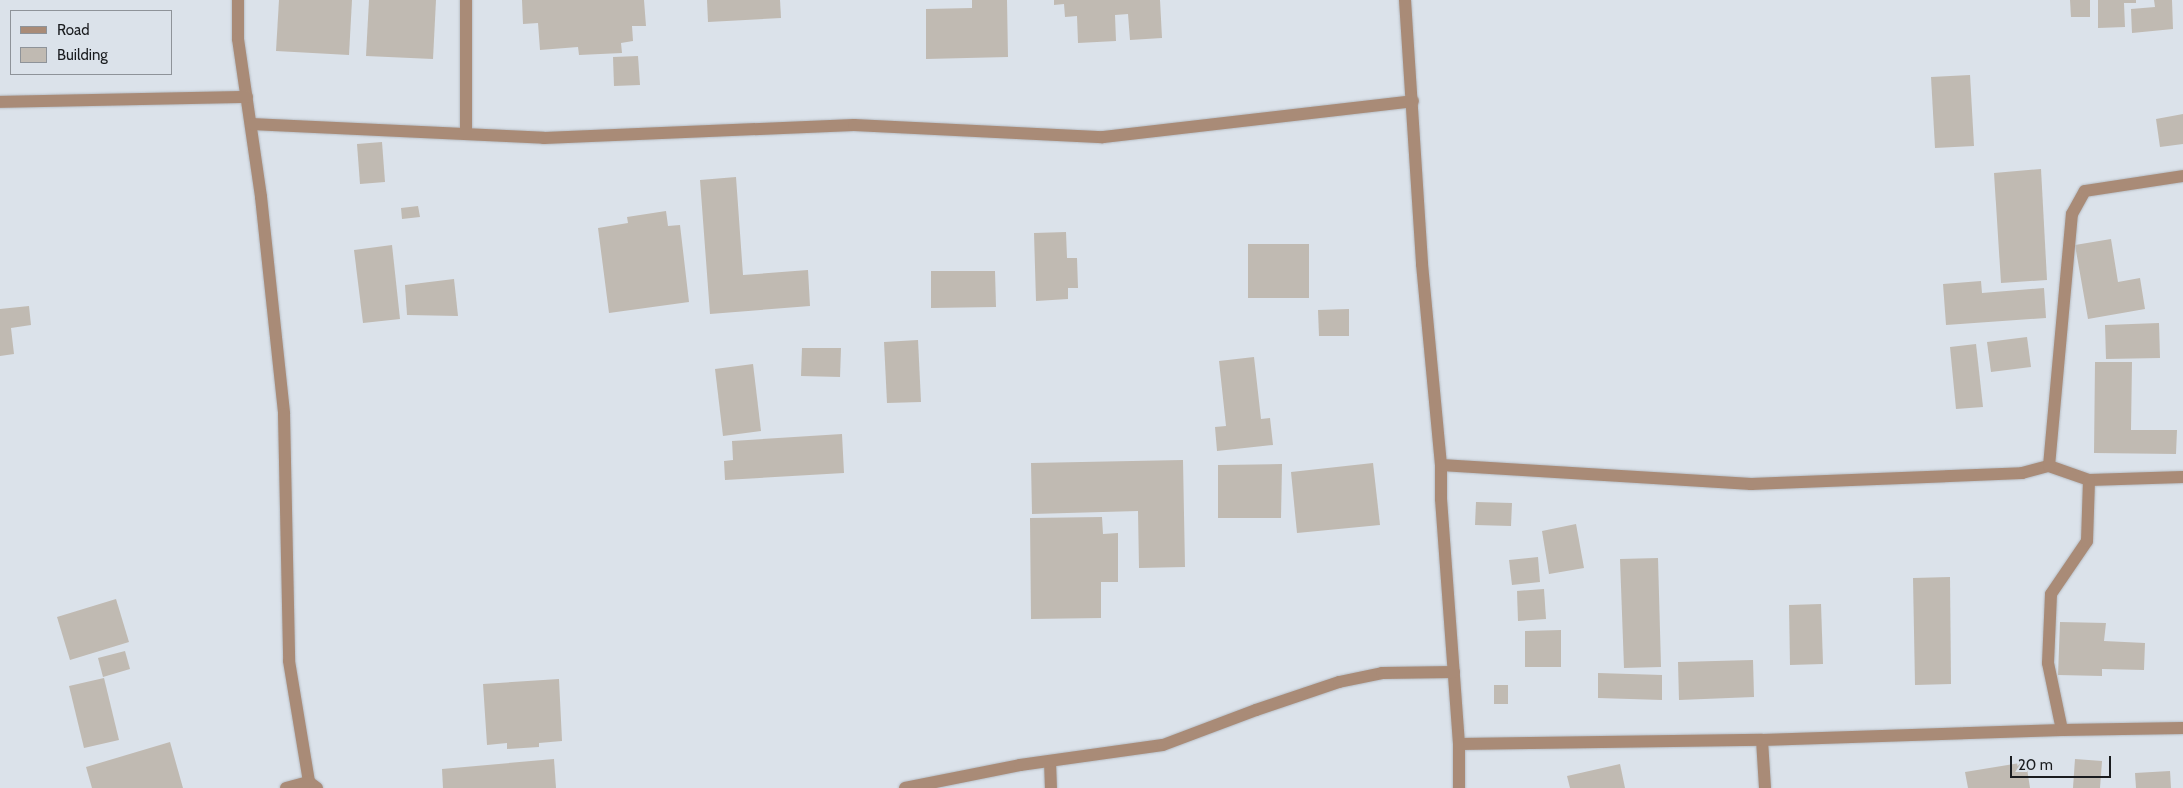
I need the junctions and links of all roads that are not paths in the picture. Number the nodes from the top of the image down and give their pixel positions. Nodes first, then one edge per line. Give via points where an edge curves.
1 (238, 0) edge
2 (466, 0) edge
3 (1405, 0) edge
4 (246, 97) junction
5 (1413, 101) junction
6 (0, 102) edge
7 (251, 124) junction
8 (466, 133) junction
9 (2183, 176) edge
10 (1441, 465) junction
11 (2049, 466) junction
12 (2183, 477) edge
13 (2089, 480) junction
14 (1454, 672) junction
15 (2183, 728) edge
16 (2062, 730) junction
17 (1762, 740) junction
18 (1459, 744) junction
19 (1050, 761) junction
20 (313, 785) edge
21 (286, 788) edge
22 (905, 788) edge
23 (1051, 788) edge
24 (1459, 788) edge
25 (1765, 788) edge

1 - 4 street via 238,39
2 - 8 street
3 - 5 street
4 - 6 street
4 - 7 street
5 - 8 street via 1103,137 854,125 544,138
5 - 10 street via 1422,264
7 - 8 street
7 - 20 street via 284,414 289,661
9 - 11 street via 2084,191 2072,214
10 - 11 street via 1752,484 2022,474
10 - 14 street
11 - 13 street
12 - 13 street
13 - 16 street via 2087,541 2051,594 2048,663
14 - 18 street
14 - 19 street via 1382,672 1274,703 1163,745
15 - 16 street
16 - 17 street
17 - 18 street
17 - 25 street
18 - 24 street
19 - 22 street
19 - 23 street
20 - 21 street

